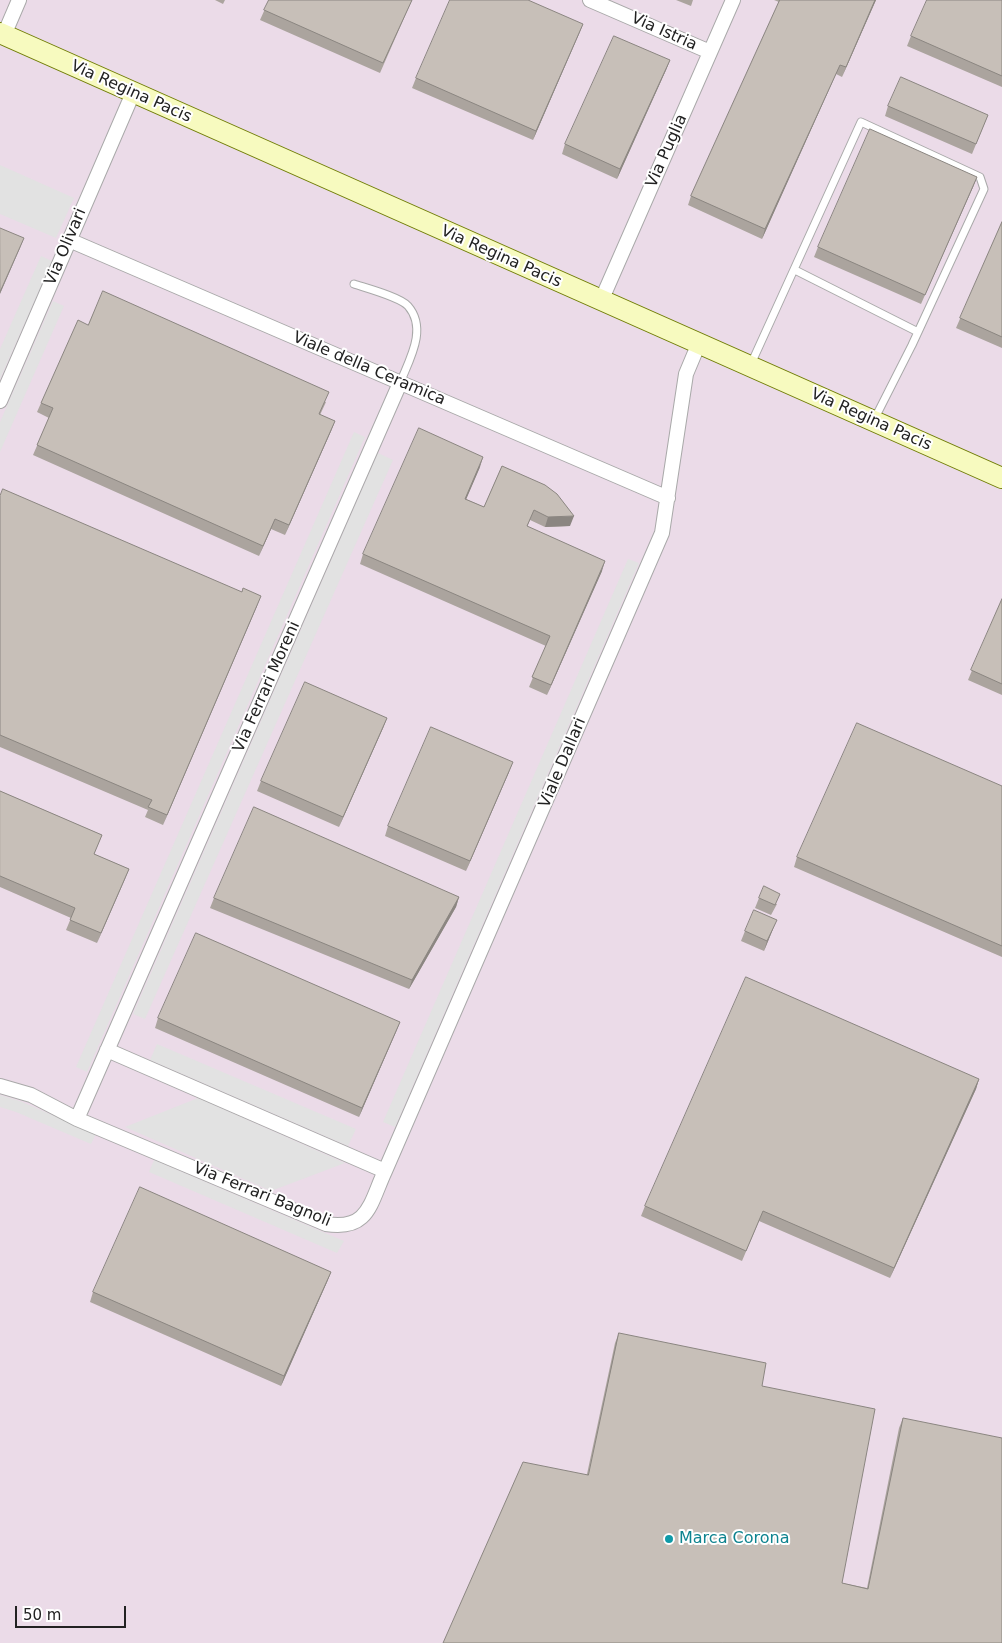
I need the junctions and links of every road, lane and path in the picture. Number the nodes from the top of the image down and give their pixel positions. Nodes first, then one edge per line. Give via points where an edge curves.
1 (18, 0) edge
2 (590, 0) edge
3 (733, 0) edge
4 (2, 34) edge
5 (710, 52) junction
6 (133, 93) junction
7 (69, 240) junction
8 (795, 270) junction
9 (354, 284) dead end
10 (601, 302) junction
11 (918, 332) junction
12 (699, 343) junction
13 (750, 366) junction
14 (400, 383) junction
15 (0, 400) edge
16 (874, 421) junction
17 (1002, 478) edge
18 (668, 498) junction
19 (107, 1050) junction
20 (0, 1086) edge
21 (77, 1119) junction
22 (385, 1171) junction

1 - 4 street
2 - 5 street, Via Istria
3 - 5 street, Via Puglia
4 - 6 street, Via Regina Pacis
5 - 10 street, Via Puglia
6 - 7 street, Via Olivari
6 - 10 street, Via Regina Pacis
7 - 14 street, Viale della Ceramica
7 - 15 street, Via Olivari
8 - 11 lane
8 - 11 lane via 861,122 980,177 984,188
8 - 13 lane
9 - 14 lane, Via Ferrari Moreni via 407,305 414,318 417,333
10 - 12 street, Via Regina Pacis
11 - 16 lane
12 - 13 street, Via Regina Pacis
12 - 18 street, Viale Dallari via 686,374
13 - 16 street, Via Regina Pacis
14 - 18 street, Viale della Ceramica
14 - 19 street, Via Ferrari Moreni
16 - 17 street, Via Regina Pacis
18 - 22 street, Viale Dallari via 662,533
19 - 21 street, Via Ferrari Moreni
19 - 22 street
20 - 21 street, Via Ferrari Bagnoli via 31,1095
21 - 22 street, Via Ferrari Bagnoli via 326,1224 352,1224 364,1216

